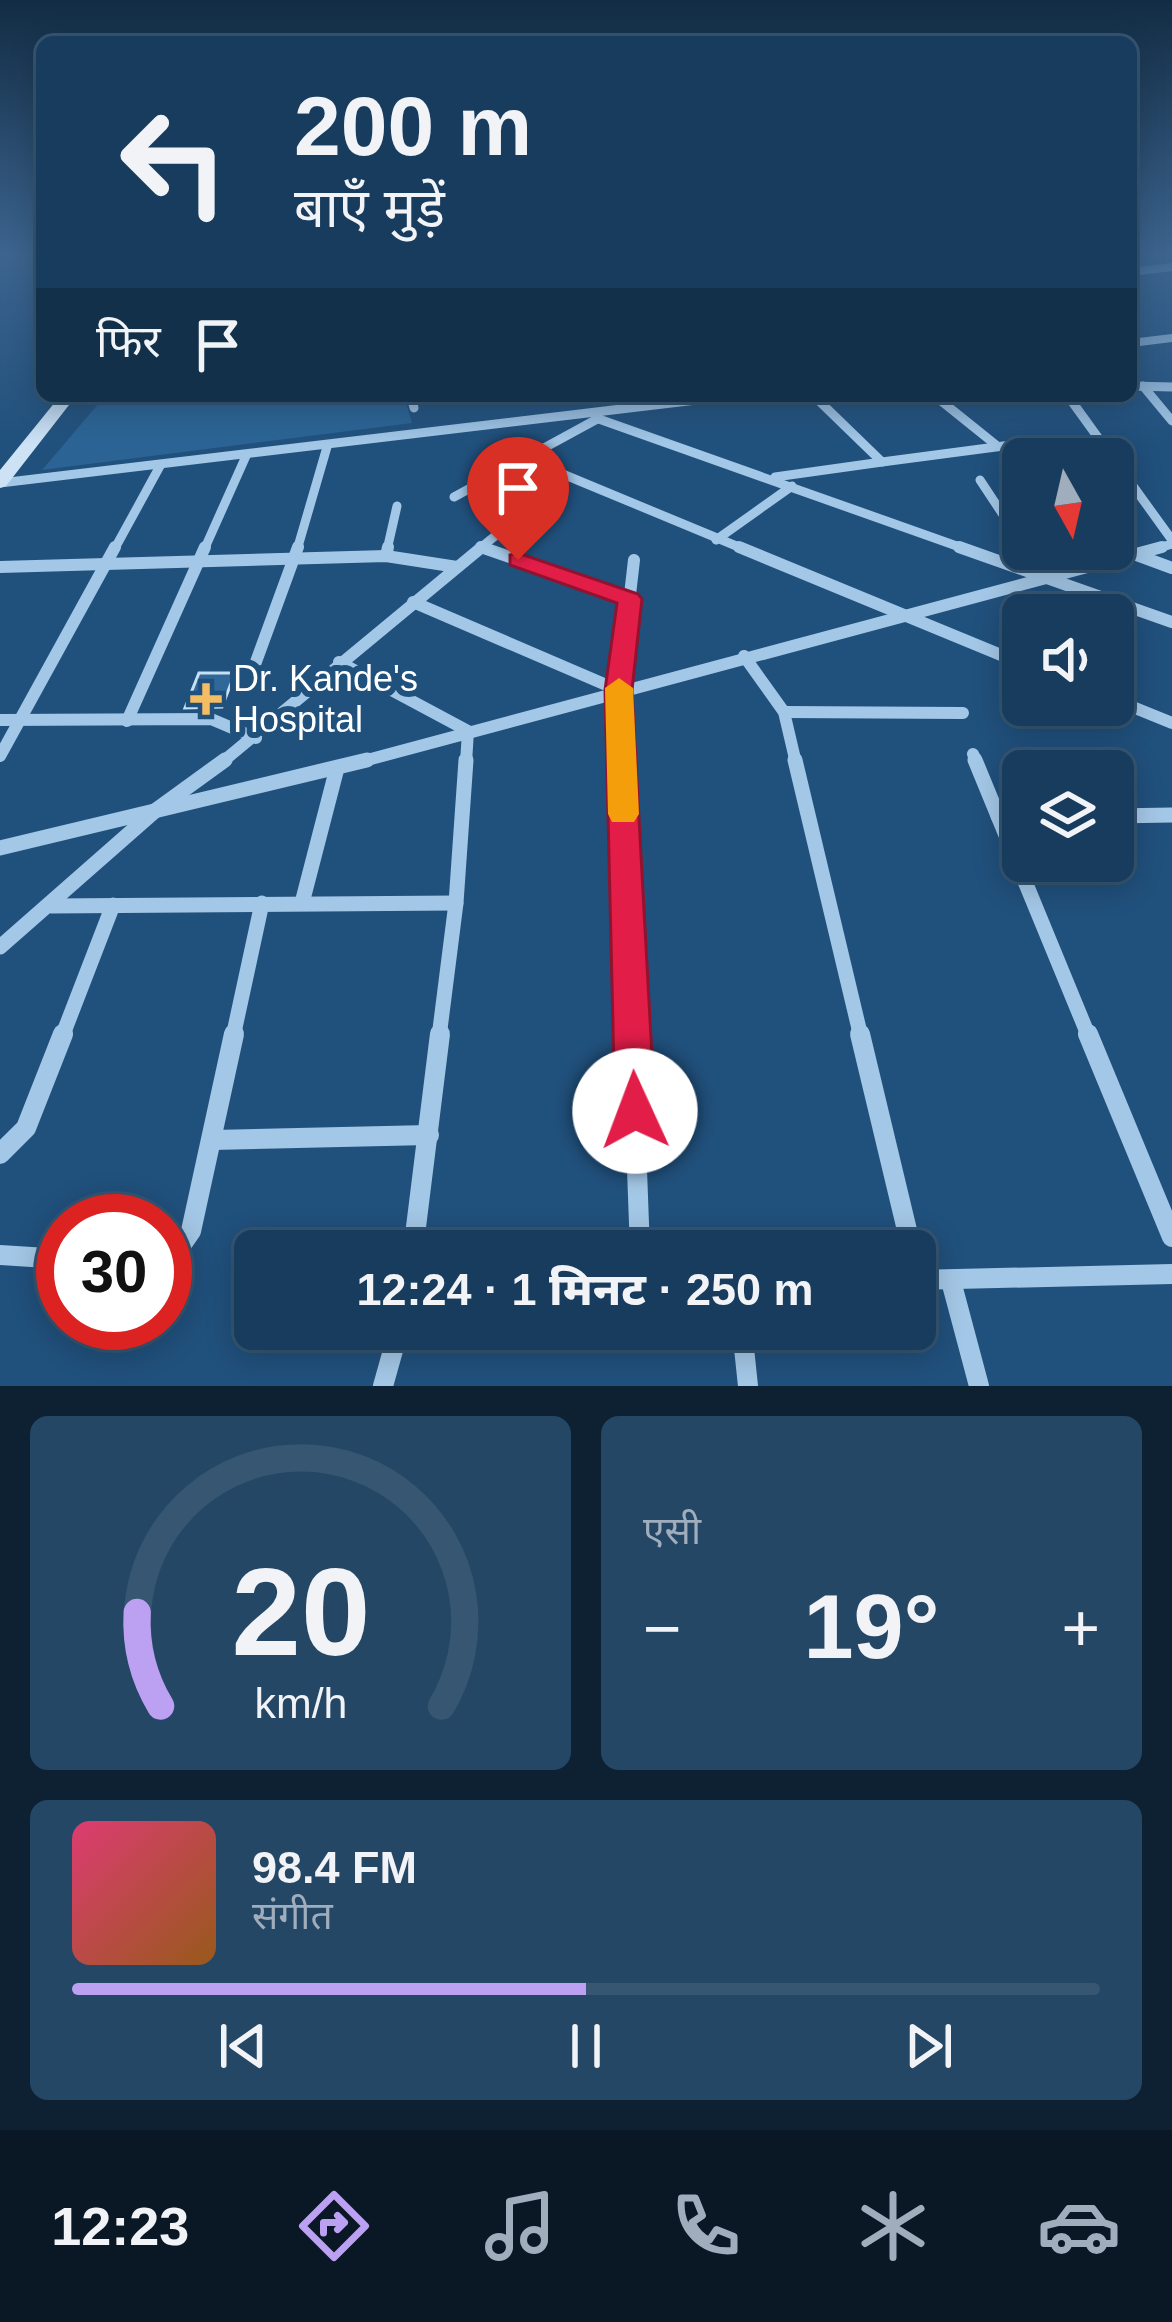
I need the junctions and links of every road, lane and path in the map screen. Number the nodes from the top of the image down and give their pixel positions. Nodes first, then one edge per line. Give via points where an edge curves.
1 (1172, 338) edge
2 (1137, 342) edge
3 (1137, 386) edge
4 (1144, 386) junction
5 (1172, 387) edge
6 (49, 402) edge
7 (63, 402) edge
8 (412, 402) edge
9 (691, 402) edge
10 (820, 402) edge
11 (942, 402) edge
12 (1072, 402) edge
13 (414, 408) dead end
14 (594, 417) junction
15 (1172, 421) edge
16 (996, 445) junction
17 (1002, 445) edge
18 (327, 447) junction
19 (246, 456) junction
20 (524, 458) junction
21 (882, 462) junction
22 (0, 463) edge
23 (160, 466) junction
24 (768, 478) junction
25 (980, 480) dead end
26 (0, 483) edge
27 (792, 486) junction
28 (454, 497) dead end
29 (398, 506) dead end
30 (1002, 514) edge
31 (495, 536) dead end
32 (716, 540) junction
33 (1172, 542) edge
34 (481, 547) junction
35 (1134, 554) edge
36 (1134, 554) edge
37 (386, 556) junction
38 (294, 560) junction
39 (634, 560) dead end
40 (202, 563) junction
41 (107, 566) junction
42 (0, 567) edge
43 (457, 567) junction
44 (1172, 568) edge
45 (1038, 570) edge
46 (1064, 570) edge
47 (1042, 576) junction
48 (630, 599) junction
49 (413, 602) junction
50 (898, 615) junction
51 (1172, 622) edge
52 (744, 656) junction
53 (1002, 656) edge
54 (339, 662) junction
55 (253, 670) dead end
56 (619, 690) junction
57 (1134, 707) edge
58 (784, 712) junction
59 (963, 713) dead end
60 (0, 720) edge
61 (21, 721) junction
62 (128, 721) junction
63 (1172, 722) edge
64 (468, 731) junction
65 (256, 738) junction
66 (973, 754) dead end
67 (0, 756) edge
68 (337, 768) junction
69 (155, 810) junction
70 (1172, 815) edge
71 (998, 816) junction
72 (1002, 816) edge
73 (1134, 816) edge
74 (0, 848) edge
75 (262, 903) junction
76 (302, 903) junction
77 (456, 903) junction
78 (113, 905) junction
79 (51, 906) junction
80 (0, 947) edge
81 (429, 1135) junction
82 (213, 1140) junction
83 (0, 1154) edge
84 (192, 1227) edge
85 (416, 1230) edge
86 (639, 1230) edge
87 (907, 1230) edge
88 (1172, 1238) edge
89 (0, 1255) edge
90 (36, 1257) edge
91 (1172, 1274) edge
92 (936, 1278) edge
93 (951, 1281) junction
94 (393, 1350) edge
95 (744, 1350) edge
96 (383, 1386) edge
97 (748, 1386) edge
98 (980, 1386) edge

1 - 2 street
3 - 4 street
4 - 5 street
4 - 15 street
6 - 22 street
7 - 26 street
8 - 13 street
9 - 14 street
10 - 21 street
11 - 16 street
12 - 33 street
14 - 18 street
14 - 20 street
14 - 24 street
16 - 17 street
16 - 21 street
18 - 19 street
18 - 38 street
19 - 23 street
19 - 40 street
20 - 28 street
20 - 32 street
21 - 24 street
23 - 26 street
23 - 41 street
24 - 27 street
25 - 30 street
27 - 32 street
27 - 47 street
29 - 37 street
31 - 34 street
32 - 50 street
33 - 35 street
34 - 43 street
34 - 48 street
36 - 44 street
37 - 38 street
37 - 43 street
38 - 40 street
38 - 55 street
39 - 48 street
40 - 41 street
40 - 62 street
41 - 42 street
41 - 61 street
43 - 49 street
45 - 47 street
46 - 47 street
47 - 50 street
47 - 51 street
48 - 56 street
49 - 54 street
49 - 56 street
50 - 52 street
50 - 53 street
52 - 56 street
52 - 58 street
54 - 64 street
54 - 65 street
56 - 64 street
56 - 86 street
57 - 63 street
58 - 59 street
58 - 87 street
60 - 61 street
61 - 62 street
61 - 67 street
62 - 65 street via 211,719
64 - 68 street
64 - 77 street
65 - 69 street
66 - 71 street
68 - 69 street
68 - 76 street
69 - 74 street
69 - 79 street
70 - 73 street
71 - 72 street
71 - 88 street
75 - 76 street
75 - 78 street
75 - 82 street
76 - 77 street
77 - 81 street
78 - 79 street
78 - 83 street via 26,1128
79 - 80 street
81 - 82 street
81 - 85 street
82 - 84 street
89 - 90 street
91 - 93 street
92 - 93 street
93 - 98 street
94 - 96 street
95 - 97 street

